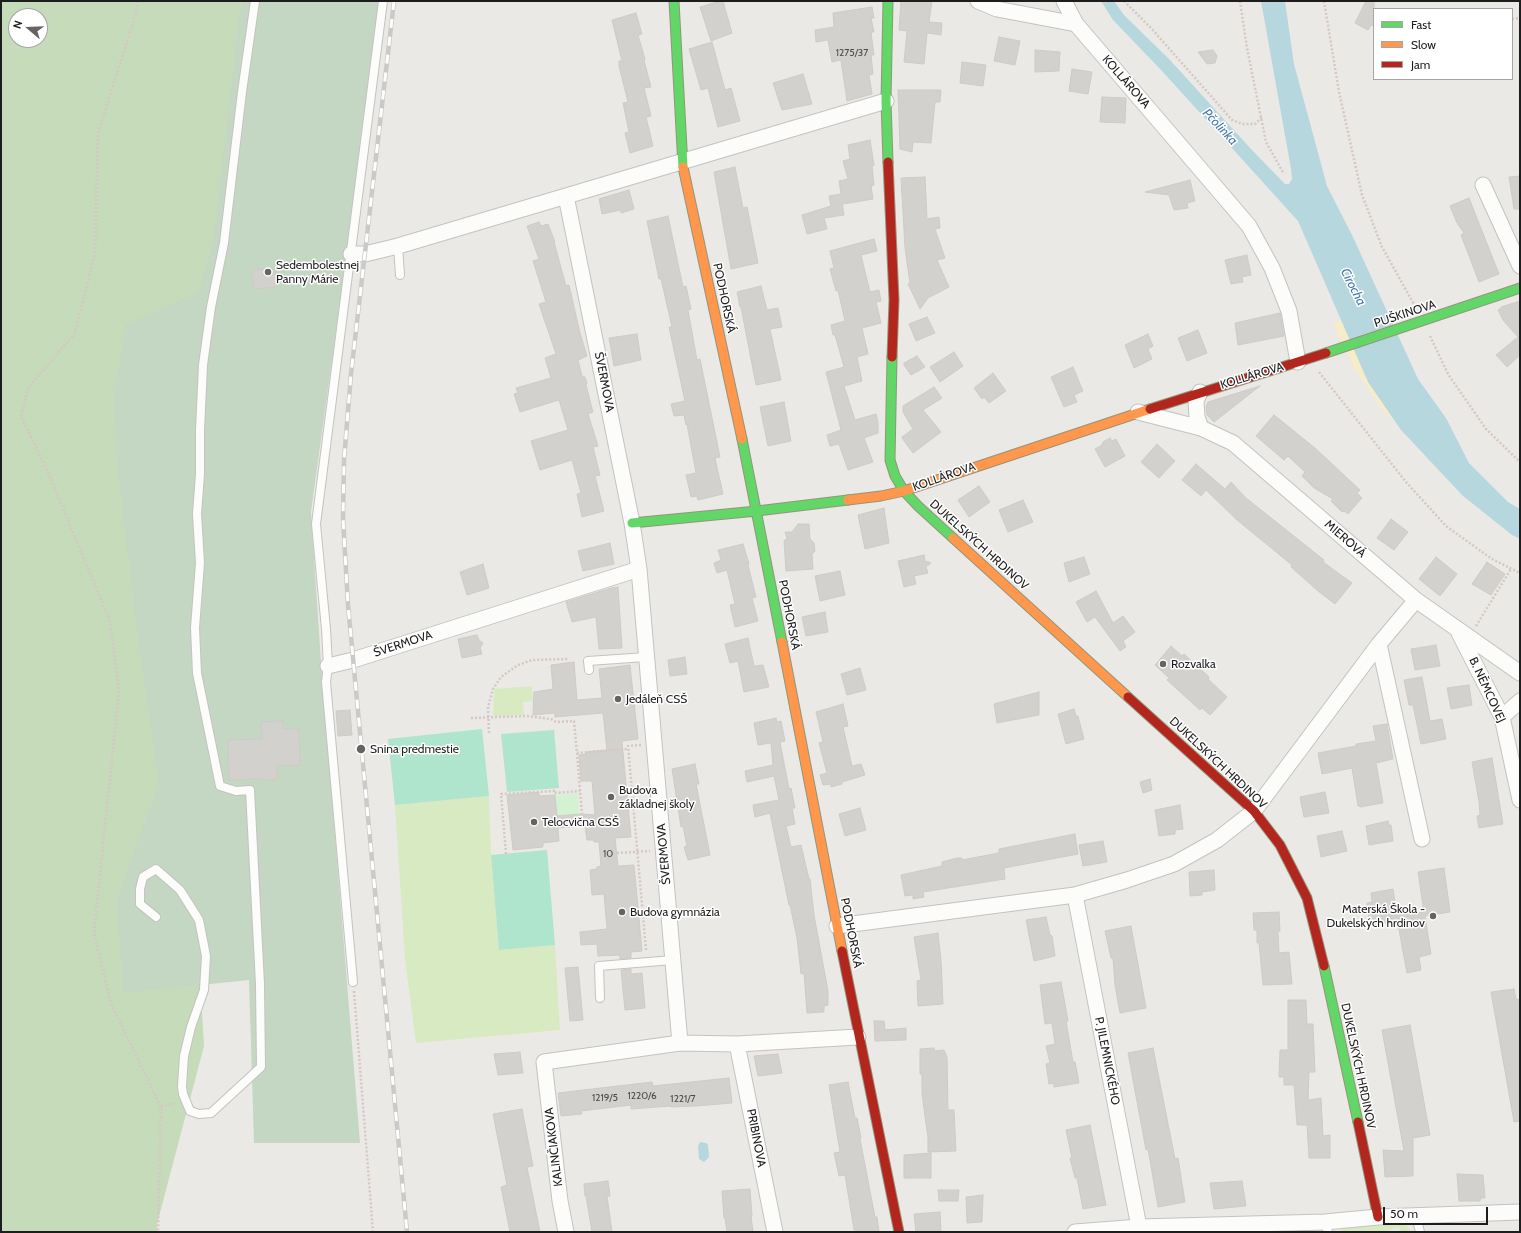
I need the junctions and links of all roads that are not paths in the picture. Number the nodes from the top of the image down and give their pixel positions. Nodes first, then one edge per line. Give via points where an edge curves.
1 (255, 1) edge
2 (383, 1) edge
3 (674, 1) edge
4 (888, 1) edge
5 (978, 1) edge
6 (1064, 1) edge
7 (1076, 24) junction
8 (886, 101) junction
9 (682, 161) junction
10 (1483, 185) dead end
11 (566, 196) junction
12 (398, 246) junction
13 (351, 254) junction
14 (1520, 266) edge
15 (400, 275) dead end
16 (1520, 288) edge
17 (1306, 360) junction
18 (1200, 392) junction
19 (1138, 412) junction
20 (1201, 428) junction
21 (904, 491) junction
22 (757, 511) junction
23 (632, 523) junction
24 (638, 569) junction
25 (1416, 600) junction
26 (1458, 630) junction
27 (1378, 644) junction
28 (646, 657) junction
29 (328, 666) junction
30 (589, 670) dead end
31 (1520, 673) edge
32 (1520, 701) edge
33 (1502, 717) junction
34 (1517, 765) edge
35 (1520, 800) edge
36 (1254, 810) junction
37 (1422, 839) dead end
38 (1075, 895) junction
39 (156, 917) dead end
40 (837, 926) junction
41 (673, 960) junction
42 (353, 982) road end
43 (600, 998) dead end
44 (858, 1037) junction
45 (680, 1043) junction
46 (737, 1044) junction
47 (1520, 1212) edge
48 (1416, 1216) junction
49 (1378, 1217) junction
50 (1139, 1227) junction
51 (1327, 1227) edge
52 (566, 1232) edge
53 (775, 1232) edge
54 (899, 1232) edge
55 (1075, 1232) edge
56 (1420, 1232) edge

1 - 39 lane via 224,243 211,307 204,365 197,514 200,563 196,628 197,673 220,786 236,791 250,790 260,984 261,1067 211,1113 199,1114 190,1111 182,1086 184,1056 204,990 206,956 199,920 180,890 156,868 143,877 140,889 140,904
2 - 13 lane
3 - 9 street, PODHORSKÁ
4 - 8 street, KOLLÁROVA
5 - 7 street via 996,10
6 - 7 street, KOLLÁROVA
7 - 17 street, KOLLÁROVA via 1249,226 1272,268
8 - 9 street
8 - 21 street, KOLLÁROVA via 894,300 890,460 895,476
9 - 11 street
9 - 22 street, PODHORSKÁ
10 - 14 street
11 - 12 street
11 - 23 street, ŠVERMOVA
12 - 13 street via 365,254
12 - 15 lane
13 - 29 lane via 316,524
16 - 17 street, PUŠKINOVA
17 - 18 street, KOLLÁROVA
18 - 19 street, KOLLÁROVA
18 - 20 street via 1196,401
19 - 20 street, MIEROVÁ
19 - 21 street, KOLLÁROVA
20 - 25 street, MIEROVÁ via 1234,443
21 - 22 street, KOLLÁROVA
21 - 36 street, DUKELSKÝCH HRDINOV
22 - 23 street, KOLLÁROVA
22 - 40 street, PODHORSKÁ
23 - 24 street, ŠVERMOVA
24 - 28 street, ŠVERMOVA
24 - 29 street, ŠVERMOVA
25 - 26 street, MIEROVÁ
25 - 27 street
26 - 31 street, MIEROVÁ
26 - 33 street, B. NĚMCOVEJ
27 - 36 street
27 - 37 street
28 - 30 lane via 588,661
28 - 41 street, ŠVERMOVA
29 - 42 lane via 326,682
32 - 33 street
33 - 34 street, B. NĚMCOVEJ
34 - 35 street, B. NĚMCOVEJ
36 - 38 street via 1217,840 1174,864
36 - 49 street, DUKELSKÝCH HRDINOV via 1280,845 1307,898
38 - 40 street
38 - 50 street, P. JILEMNICKÉHO
40 - 44 street, PODHORSKÁ
41 - 43 lane via 599,966
41 - 45 street, ŠVERMOVA
44 - 46 street
44 - 54 street, PODHORSKÁ
45 - 46 street
45 - 52 street, KALINČIAKOVA via 544,1062
46 - 53 street, PRIBINOVA
47 - 48 street
48 - 49 street
48 - 56 lane
49 - 51 street
50 - 51 street
50 - 55 street

